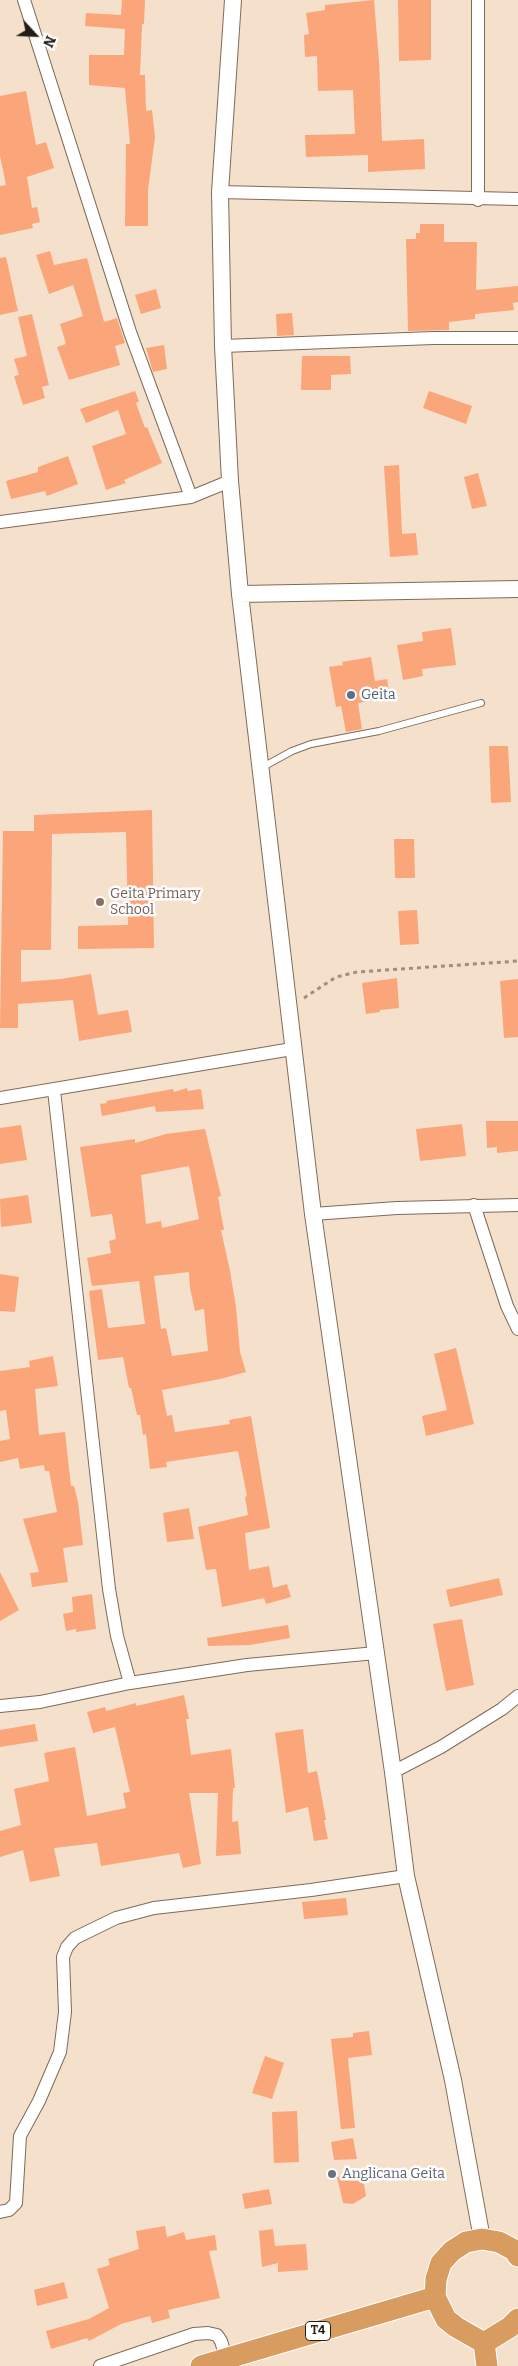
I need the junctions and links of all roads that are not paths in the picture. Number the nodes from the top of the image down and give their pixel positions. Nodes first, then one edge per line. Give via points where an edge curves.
1 (24, 0) edge
2 (233, 0) edge
3 (478, 0) edge
4 (220, 192) junction
5 (518, 199) edge
6 (478, 200) junction
7 (518, 338) edge
8 (223, 346) junction
9 (230, 480) junction
10 (191, 497) junction
11 (0, 522) edge
12 (518, 589) edge
13 (240, 594) junction
14 (481, 703) dead end
15 (260, 768) junction
16 (292, 1049) junction
17 (54, 1090) junction
18 (0, 1098) edge
19 (518, 1205) edge
20 (474, 1206) junction
21 (313, 1214) junction
22 (518, 1329) edge
23 (376, 1653) junction
24 (130, 1683) junction
25 (518, 1696) edge
26 (0, 1706) edge
27 (393, 1772) junction
28 (406, 1876) junction
29 (0, 2212) edge
30 (482, 2239) junction
31 (518, 2256) edge
32 (435, 2297) junction
33 (518, 2319) edge
34 (484, 2343) junction
35 (226, 2358) junction
36 (100, 2366) edge
37 (201, 2366) edge
38 (487, 2366) edge

1 - 10 street via 130,332
2 - 4 street
3 - 6 street
4 - 6 street
4 - 8 street
5 - 6 street
7 - 8 street
8 - 9 street
9 - 10 street
9 - 13 street
10 - 11 street
12 - 13 street
13 - 15 street
14 - 15 lane via 379,731 311,744
15 - 16 street
16 - 17 street
16 - 21 street
17 - 18 street
17 - 24 street via 108,1589
19 - 20 street
20 - 21 street
20 - 22 street via 507,1306
21 - 23 street
23 - 24 street via 247,1665
23 - 27 street
24 - 26 street via 40,1702
25 - 27 street via 441,1747
27 - 28 street
28 - 29 street via 154,1908 116,1918 75,1938 63,1957 65,2012 60,2052 20,2136 16,2203 9,2210
28 - 30 street via 453,2080
30 - 31 highway via 499,2242
30 - 32 highway via 459,2246 441,2263
32 - 34 highway via 446,2318
32 - 35 highway, T4
33 - 34 highway
34 - 38 highway
35 - 36 street via 217,2335 208,2333 194,2334
35 - 37 highway, T4

